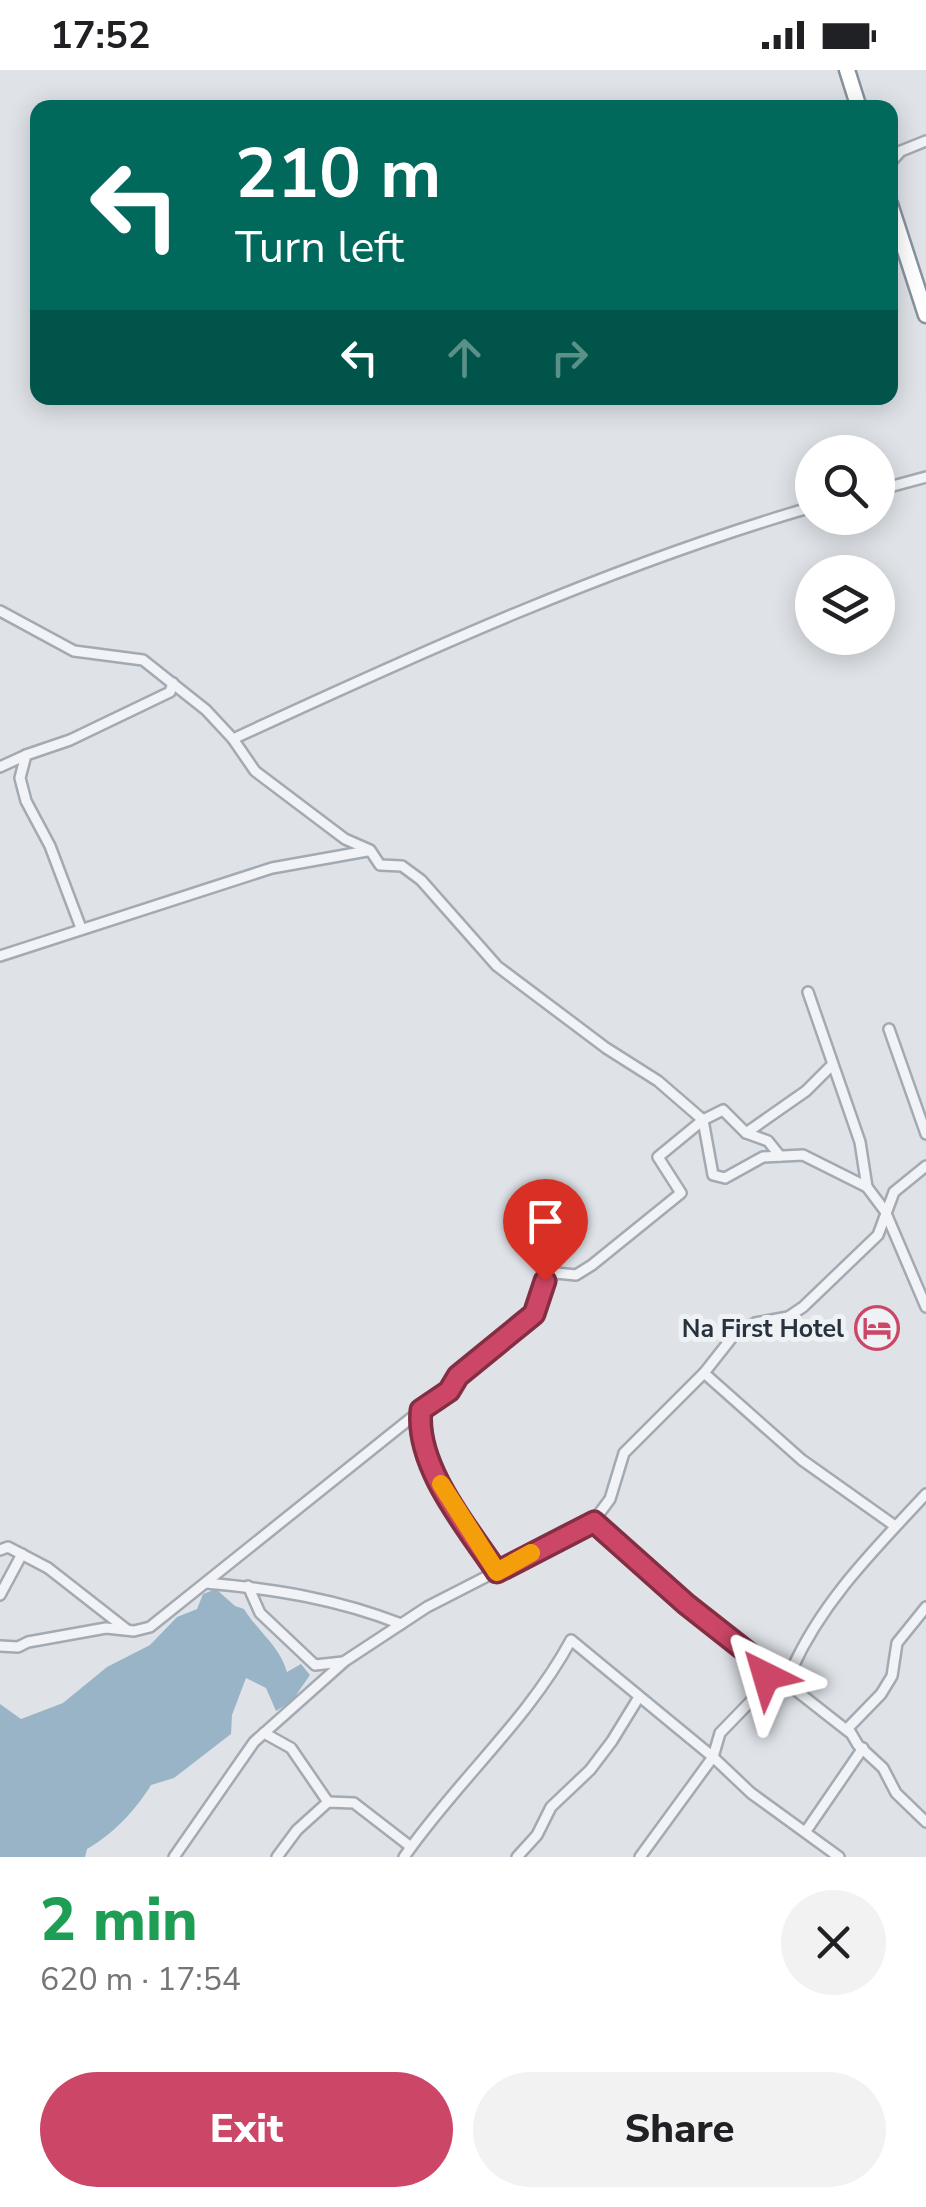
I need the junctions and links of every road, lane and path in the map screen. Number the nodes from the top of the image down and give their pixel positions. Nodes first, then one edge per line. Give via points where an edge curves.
1 (847, 70) edge
2 (856, 100) edge
3 (926, 141) edge
4 (898, 154) edge
5 (898, 223) edge
6 (919, 272) edge
7 (926, 315) edge
8 (926, 477) edge
9 (895, 485) edge
10 (795, 513) edge
11 (0, 611) edge
12 (172, 684) junction
13 (233, 739) junction
14 (26, 755) junction
15 (0, 767) edge
16 (370, 850) junction
17 (81, 928) junction
18 (0, 956) edge
19 (808, 992) dead end
20 (889, 1029) dead end
21 (831, 1066) junction
22 (703, 1120) junction
23 (746, 1133) junction
24 (926, 1134) edge
25 (780, 1156) junction
26 (926, 1166) edge
27 (866, 1188) junction
28 (886, 1211) junction
29 (926, 1307) edge
30 (704, 1373) junction
31 (421, 1410) junction
32 (926, 1494) edge
33 (594, 1522) junction
34 (895, 1526) junction
35 (0, 1538) edge
36 (4, 1549) edge
37 (22, 1554) junction
38 (497, 1572) junction
39 (206, 1583) junction
40 (248, 1586) junction
41 (0, 1595) edge
42 (926, 1607) edge
43 (401, 1624) junction
44 (126, 1629) junction
45 (0, 1646) edge
46 (345, 1661) junction
47 (771, 1671) junction
48 (802, 1696) junction
49 (639, 1697) junction
50 (849, 1732) junction
51 (264, 1733) junction
52 (862, 1748) junction
53 (713, 1757) junction
54 (328, 1802) junction
55 (926, 1822) edge
56 (806, 1830) junction
57 (411, 1847) junction
58 (174, 1857) edge
59 (277, 1857) edge
60 (404, 1857) edge
61 (518, 1857) edge
62 (640, 1857) edge
63 (839, 1857) edge

1 - 2 highway
3 - 4 street
5 - 6 highway
6 - 7 highway
8 - 9 street
10 - 13 street via 701,541 453,640
11 - 12 street via 74,650 142,660
12 - 13 street
12 - 14 street via 150,703
13 - 16 street via 255,772
14 - 15 street
14 - 17 street via 20,778 26,801
16 - 17 street via 272,868
16 - 22 street via 380,865 402,866 421,880 496,966
17 - 18 street
19 - 21 street
20 - 24 street
21 - 23 street
21 - 27 street via 860,1142
22 - 23 street via 722,1110
22 - 25 street via 713,1175 725,1178 763,1157
22 - 31 street via 658,1157 681,1193 592,1265 545,1281 534,1314
23 - 25 street via 768,1141
25 - 27 street via 802,1155
26 - 28 street via 894,1192
27 - 28 street
28 - 29 street
28 - 30 street via 878,1235 802,1307 734,1335
30 - 33 street via 624,1453 610,1499
30 - 34 street via 802,1460
31 - 38 street via 419,1425 436,1476
31 - 39 street
32 - 34 street
33 - 38 street
33 - 47 street
34 - 48 street via 808,1634 792,1669
35 - 36 street
36 - 37 street
37 - 41 street
37 - 44 street
38 - 43 street
39 - 40 street
39 - 44 street via 150,1626
40 - 43 street via 350,1604
40 - 46 street via 260,1613 315,1665
42 - 50 street via 897,1644 881,1694 850,1723
43 - 46 street
44 - 45 street
46 - 51 street
47 - 48 street
47 - 53 street via 720,1733
48 - 50 street
49 - 53 street
49 - 57 street via 571,1640 540,1690
49 - 61 street via 612,1741 551,1807
50 - 52 street
51 - 54 street via 290,1748
51 - 58 street
52 - 55 street
52 - 56 street
53 - 56 street via 750,1793
53 - 62 street
54 - 57 street via 354,1803
54 - 59 street
56 - 63 street
57 - 60 street

